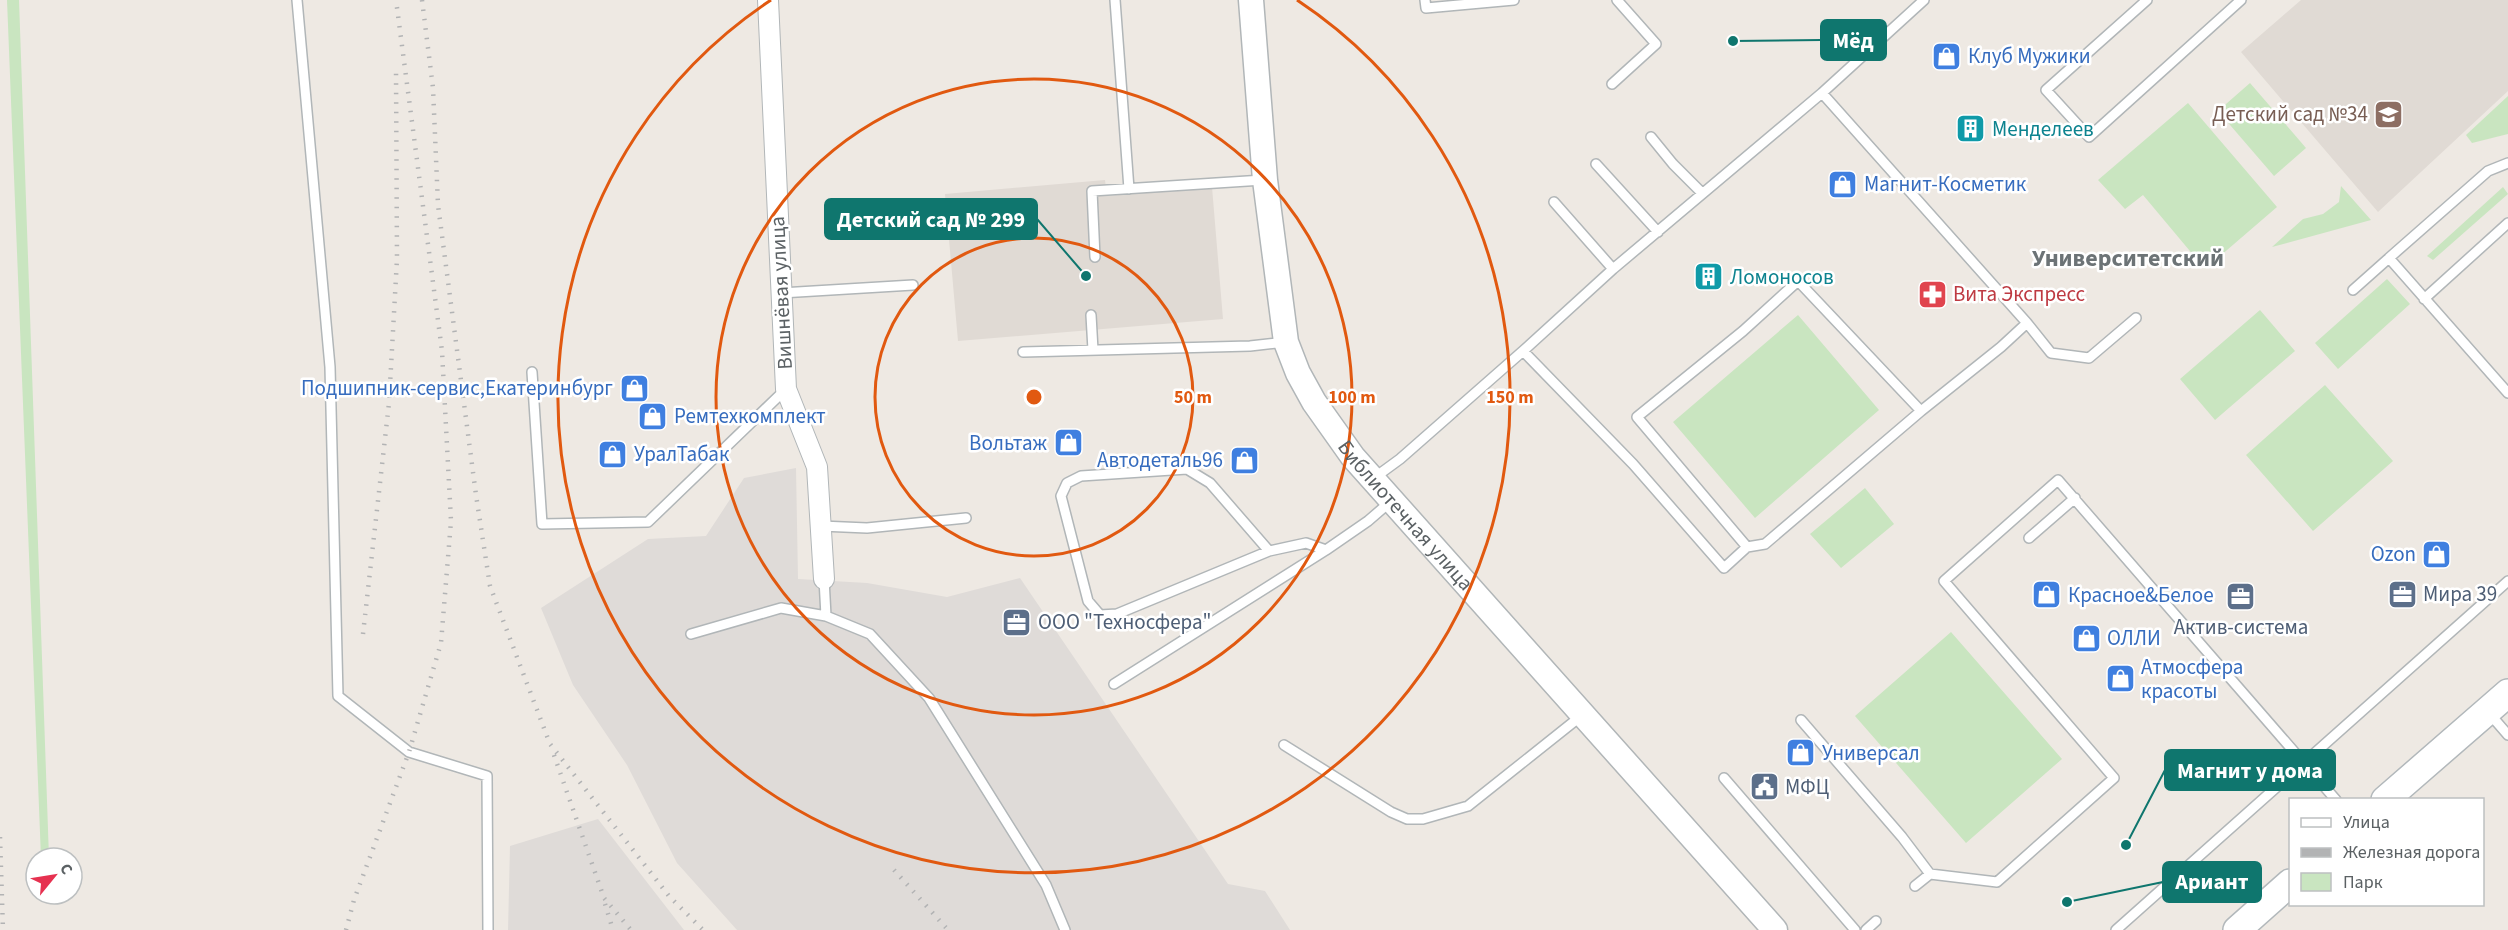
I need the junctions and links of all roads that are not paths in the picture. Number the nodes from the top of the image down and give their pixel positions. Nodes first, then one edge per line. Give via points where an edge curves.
1 (297, 0) edge
2 (768, 0) edge
3 (1115, 0) edge
4 (1251, 0) edge
5 (1425, 0) edge
6 (1514, 0) edge
7 (1617, 0) edge
8 (2147, 0) edge
9 (2241, 0) edge
10 (1922, 1) edge
11 (1612, 84) dead end
12 (1822, 93) junction
13 (1651, 137) dead end
14 (1596, 164) dead end
15 (2508, 164) edge
16 (1265, 180) junction
17 (1129, 189) junction
18 (1702, 193) junction
19 (1554, 202) dead end
20 (2508, 223) edge
21 (1658, 232) junction
22 (1095, 257) dead end
23 (2389, 258) junction
24 (1612, 268) junction
25 (913, 285) dead end
26 (2353, 290) dead end
27 (781, 293) junction
28 (2424, 299) junction
29 (1091, 315) dead end
30 (2136, 318) dead end
31 (2027, 323) junction
32 (1286, 342) junction
33 (1093, 350) junction
34 (1522, 351) junction
35 (1023, 352) dead end
36 (532, 372) dead end
37 (786, 389) junction
38 (2508, 393) edge
39 (1921, 411) junction
40 (1373, 479) junction
41 (2075, 498) junction
42 (1391, 500) junction
43 (966, 518) dead end
44 (820, 526) junction
45 (2029, 538) dead end
46 (1747, 547) junction
47 (1326, 550) junction
48 (1269, 551) junction
49 (824, 579) joint
50 (2508, 581) edge
51 (826, 616) junction
52 (691, 634) dead end
53 (1114, 684) dead end
54 (2508, 693) edge
55 (2487, 711) junction
56 (1583, 714) junction
57 (1801, 720) dead end
58 (2508, 735) edge
59 (1284, 744) dead end
60 (2304, 762) junction
61 (1724, 778) dead end
62 (2334, 798) edge
63 (2387, 798) edge
64 (1930, 873) junction
65 (2289, 884) edge
66 (1915, 886) dead end
67 (1876, 921) dead end
68 (488, 930) edge
69 (1065, 930) edge
70 (1775, 930) edge
71 (1855, 930) edge
72 (1866, 930) edge
73 (2116, 930) edge
74 (2237, 930) edge

1 - 68 lane via 330,367 338,696 409,753 487,776
2 - 27 street, Вишнёвая улица
3 - 17 lane
4 - 16 street, Библиотечная улица
5 - 6 lane via 1426,8
7 - 11 lane via 1656,44
8 - 9 lane via 2046,90 2089,137
10 - 12 lane
12 - 18 lane
12 - 31 lane
13 - 18 lane
14 - 21 lane
15 - 23 lane via 2488,171
16 - 17 lane
16 - 32 street, Библиотечная улица
17 - 22 lane via 1092,191
18 - 21 lane
19 - 24 lane
20 - 28 lane
21 - 24 lane
23 - 26 lane
23 - 28 lane
24 - 34 lane
25 - 27 lane
27 - 37 street, Вишнёвая улица
28 - 38 lane
29 - 33 lane
30 - 31 lane via 2089,358 2051,353
31 - 39 lane
32 - 33 lane
32 - 40 street, Библиотечная улица via 1314,402
33 - 35 lane
34 - 40 lane
34 - 46 lane via 1633,464 1724,568
36 - 37 lane via 542,524 648,522
37 - 44 street, Вишнёвая улица via 817,466
39 - 46 lane via 1765,544
39 - 46 lane via 1798,281 1637,417
40 - 42 street, Библиотечная улица
41 - 45 lane
41 - 60 lane
41 - 64 lane via 2058,480 1944,581 2114,778 1997,882
42 - 47 lane via 1368,522
42 - 56 street, Библиотечная улица
43 - 44 lane via 867,528
44 - 49 street, Вишнёвая улица
47 - 48 lane via 1306,543
47 - 53 lane
48 - 48 lane via 1117,614 1100,615 1088,602 1061,496 1067,483 1080,476 1187,469 1210,483
49 - 51 lane
50 - 60 lane
51 - 52 lane via 781,608
51 - 69 lane via 870,634 929,698 1046,885
54 - 55 main road
55 - 58 lane
55 - 63 main road
56 - 59 lane via 1468,806 1423,819 1407,819 1391,812
56 - 70 street, Библиотечная улица
57 - 64 lane
60 - 62 lane
60 - 73 lane
61 - 71 lane
64 - 66 lane
65 - 74 main road
67 - 72 lane

